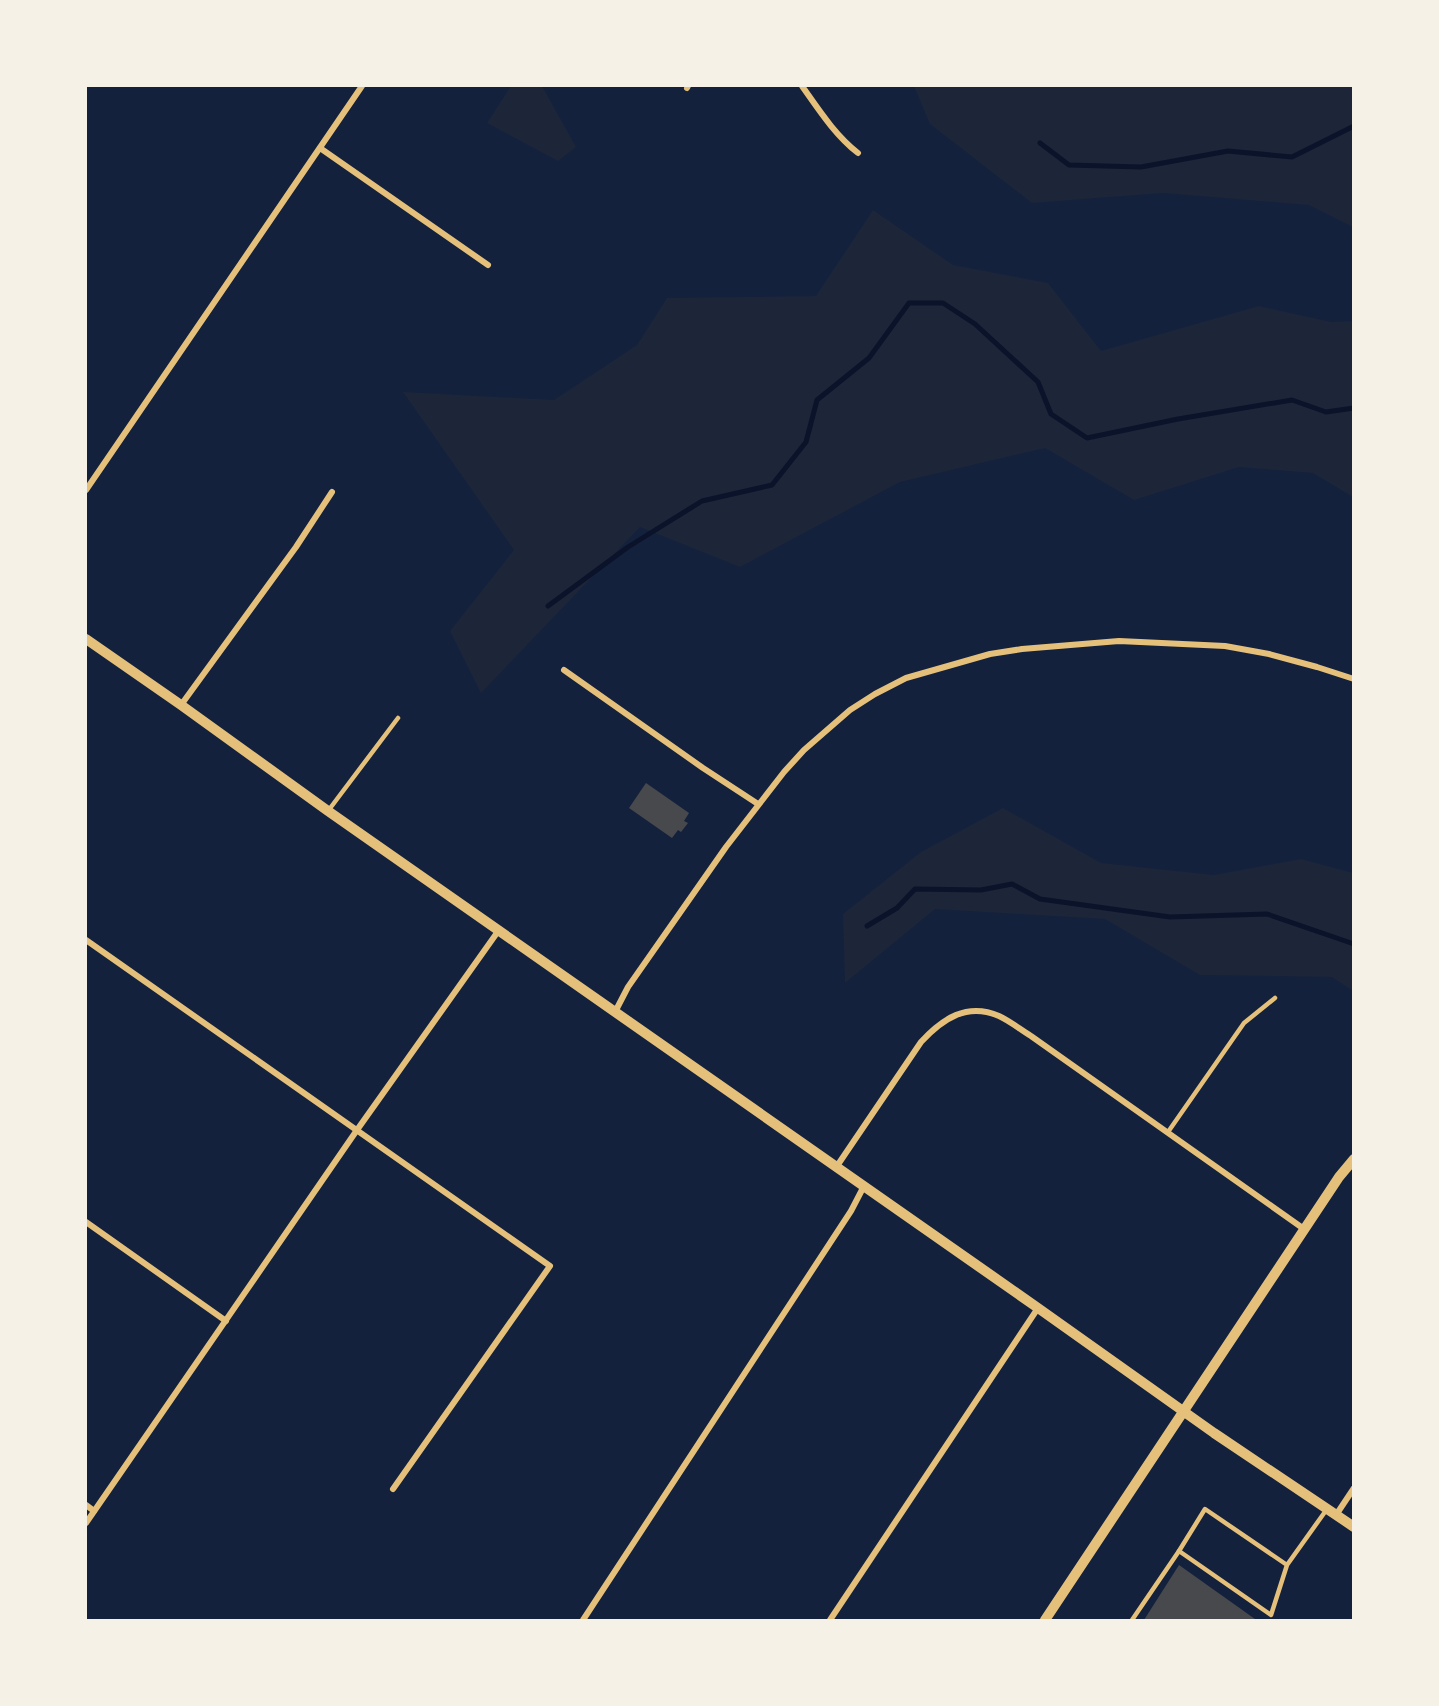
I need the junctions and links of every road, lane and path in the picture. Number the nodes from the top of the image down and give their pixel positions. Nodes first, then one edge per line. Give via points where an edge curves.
1 (362, 86) edge
2 (802, 86) edge
3 (320, 148) junction
4 (858, 153) dead end
5 (488, 265) dead end
6 (86, 490) edge
7 (332, 492) dead end
8 (86, 639) edge
9 (564, 670) dead end
10 (1353, 679) edge
11 (181, 705) junction
12 (398, 718) dead end
13 (758, 804) junction
14 (328, 811) junction
15 (498, 930) junction
16 (86, 940) edge
17 (1275, 998) dead end
18 (615, 1012) junction
19 (357, 1130) junction
20 (1168, 1132) junction
21 (1353, 1159) edge
22 (837, 1166) junction
23 (864, 1186) junction
24 (86, 1222) edge
25 (1304, 1229) junction
26 (1038, 1308) junction
27 (226, 1321) junction
28 (1184, 1412) junction
29 (1353, 1488) edge
30 (393, 1489) dead end
31 (86, 1505) edge
32 (94, 1511) junction
33 (1331, 1512) junction
34 (86, 1523) edge
35 (1353, 1527) edge
36 (1179, 1551) junction
37 (1287, 1565) junction
38 (1271, 1615) junction
39 (583, 1620) edge
40 (830, 1620) edge
41 (1045, 1620) edge
42 (1132, 1620) edge
43 (1267, 1620) edge

1 - 3 street
2 - 4 street via 831,127
3 - 5 street
3 - 6 street
7 - 11 street
8 - 11 street
9 - 13 street
10 - 13 street via 1269,654 1225,646 1119,641 990,654 906,678 850,710 804,750
11 - 14 street
12 - 14 lane
13 - 18 street via 628,987
14 - 15 street
15 - 18 street
15 - 19 street
16 - 19 street
17 - 20 lane via 1244,1023
18 - 22 street
19 - 27 street
19 - 30 street via 550,1266
20 - 22 street via 1031,1036 999,1016 974,1010 935,1026
20 - 25 street
21 - 25 street
22 - 23 street
23 - 26 street
23 - 39 street
24 - 27 street
25 - 28 street
26 - 28 street
26 - 40 street
27 - 32 street
28 - 33 street
28 - 41 street
29 - 33 street
31 - 32 street
32 - 34 street
33 - 35 street
33 - 37 lane
36 - 37 lane via 1206,1509
36 - 38 lane
36 - 42 lane
37 - 38 lane
38 - 43 lane

